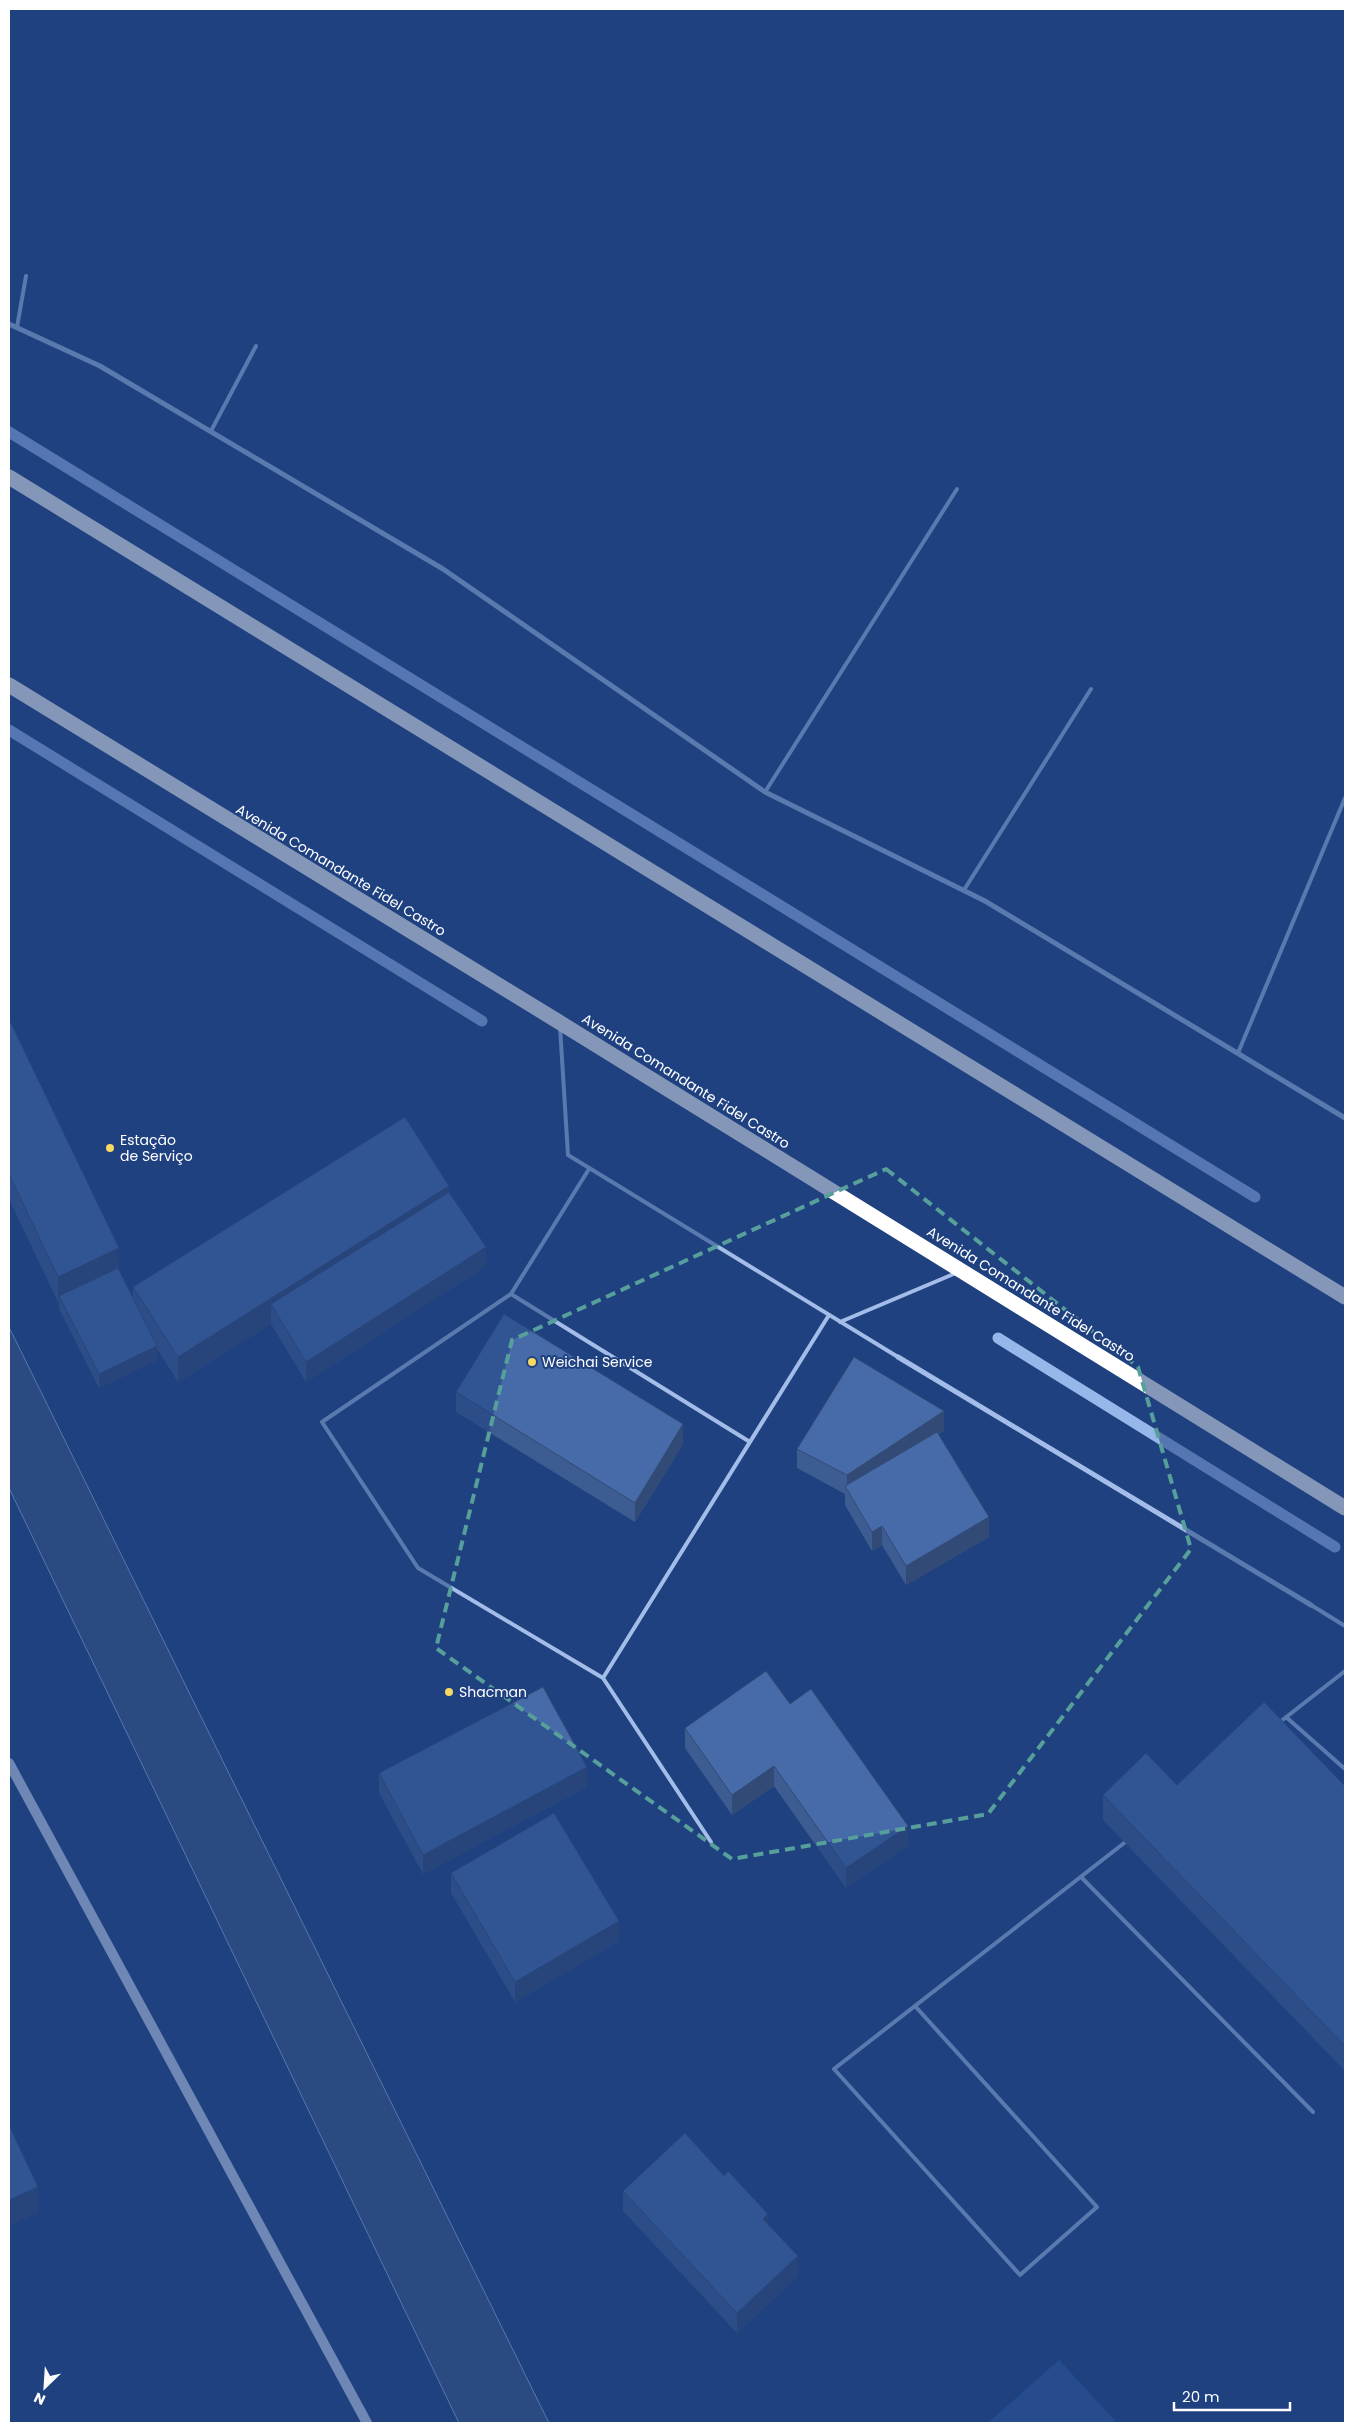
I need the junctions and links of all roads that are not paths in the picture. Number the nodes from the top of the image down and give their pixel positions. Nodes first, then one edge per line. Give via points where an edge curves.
1 (26, 276) dead end
2 (9, 324) edge
3 (17, 327) junction
4 (256, 346) dead end
5 (211, 431) junction
6 (9, 477) edge
7 (957, 489) dead end
8 (9, 685) edge
9 (1091, 689) dead end
10 (765, 792) junction
11 (1345, 798) edge
12 (964, 890) junction
13 (559, 1022) junction
14 (1238, 1053) junction
15 (1345, 1118) edge
16 (589, 1169) junction
17 (962, 1270) junction
18 (511, 1294) junction
19 (1345, 1297) edge
20 (829, 1315) junction
21 (840, 1322) junction
22 (898, 1356) joint
23 (750, 1442) junction
24 (1345, 1508) edge
25 (1311, 1605) joint
26 (1345, 1626) edge
27 (1345, 1671) edge
28 (603, 1678) junction
29 (1286, 1718) junction
30 (1278, 1724) edge
31 (9, 1766) edge
32 (1345, 1769) edge
33 (1136, 1834) edge
34 (711, 1842) dead end
35 (1081, 1877) junction
36 (915, 2006) junction
37 (1313, 2112) dead end
38 (367, 2423) edge

1 - 3 lane
2 - 3 street
3 - 5 street via 100,366
4 - 5 lane
5 - 10 street via 443,569
6 - 19 highway
7 - 10 lane
8 - 13 highway, Avenida Comandante Fidel Castro
9 - 12 lane
10 - 12 street
11 - 14 lane
12 - 14 street
13 - 16 lane via 568,1155
13 - 17 highway, Avenida Comandante Fidel Castro
14 - 15 street
16 - 18 lane
16 - 20 lane
17 - 21 lane
17 - 24 highway, Avenida Comandante Fidel Castro
18 - 23 lane
18 - 28 lane via 322,1422 418,1568
20 - 21 lane
20 - 23 lane
21 - 22 lane
22 - 25 street
23 - 28 lane
25 - 26 lane
27 - 29 lane
28 - 34 lane
29 - 30 lane
29 - 32 lane
31 - 38 street
33 - 35 lane
35 - 36 lane
35 - 37 lane
36 - 36 lane via 1097,2207 1020,2275 834,2070

